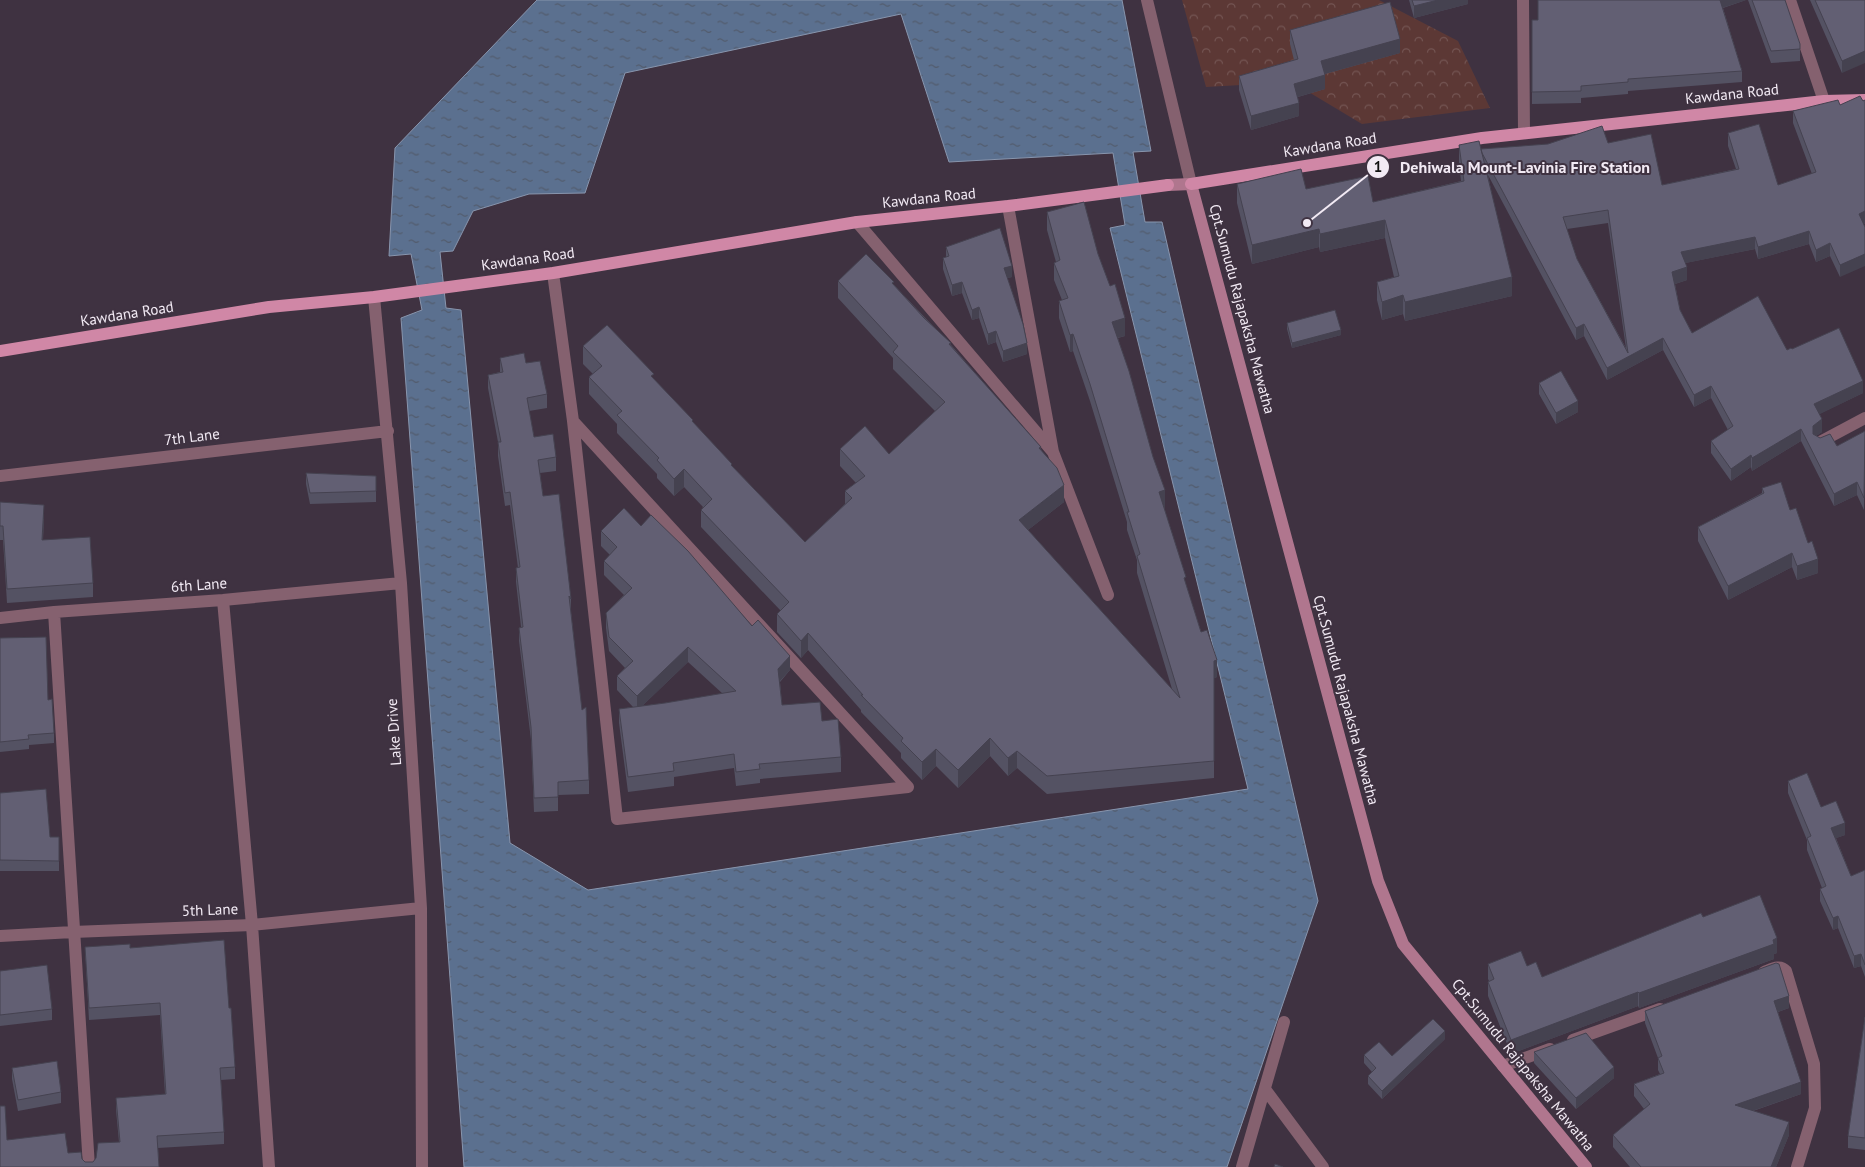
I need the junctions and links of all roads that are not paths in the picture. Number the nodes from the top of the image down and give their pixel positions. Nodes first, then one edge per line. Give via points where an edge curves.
1 (1147, 0) edge
2 (1523, 0) edge
3 (1790, 0) edge
4 (1865, 100) edge
5 (1824, 101) junction
6 (1524, 133) junction
7 (1191, 184) junction
8 (1008, 206) junction
9 (856, 222) junction
10 (553, 272) junction
11 (374, 297) junction
12 (0, 351) edge
13 (1865, 418) edge
14 (573, 421) junction
15 (388, 431) junction
16 (1820, 442) edge
17 (1053, 452) junction
18 (0, 476) edge
19 (401, 583) junction
20 (1108, 595) dead end
21 (223, 600) junction
22 (54, 612) junction
23 (0, 618) edge
24 (421, 908) junction
25 (252, 925) junction
26 (73, 932) junction
27 (0, 936) edge
28 (1757, 974) edge
29 (1672, 1005) edge
30 (1284, 1022) dead end
31 (1503, 1066) junction
32 (1265, 1089) junction
33 (90, 1167) edge
34 (269, 1167) edge
35 (422, 1167) edge
36 (1242, 1167) edge
37 (1322, 1167) edge
38 (1586, 1167) edge
39 (1797, 1167) edge

1 - 7 street
2 - 6 street
3 - 5 street
4 - 5 main road, Kawdana Road
5 - 6 main road, Kawdana Road
6 - 7 main road, Kawdana Road
7 - 8 main road, Kawdana Road
7 - 31 main road, Cpt.Sumudu Rajapaksha Mawatha via 1378,881 1403,944
8 - 9 main road, Kawdana Road
8 - 17 street
9 - 10 main road, Kawdana Road
9 - 17 street
10 - 11 main road, Kawdana Road
10 - 14 street
11 - 12 main road, Kawdana Road via 269,307
11 - 15 street, Lake Drive
13 - 16 street
14 - 14 street via 617,819 908,787 901,780
15 - 18 street, 7th Lane
15 - 19 street, Lake Drive
17 - 20 street
19 - 21 street, 6th Lane
19 - 24 street, Lake Drive
21 - 22 street, 6th Lane
21 - 25 street
22 - 23 street, 6th Lane
22 - 26 street
24 - 25 street, 5th Lane
24 - 35 street, Lake Drive
25 - 26 street, 5th Lane
25 - 34 street
26 - 27 street, 5th Lane
26 - 33 street
28 - 39 street via 1780,967 1786,972 1814,1064 1815,1108
29 - 31 street
30 - 32 street
31 - 38 main road, Cpt.Sumudu Rajapaksha Mawatha
32 - 36 street
32 - 37 street

